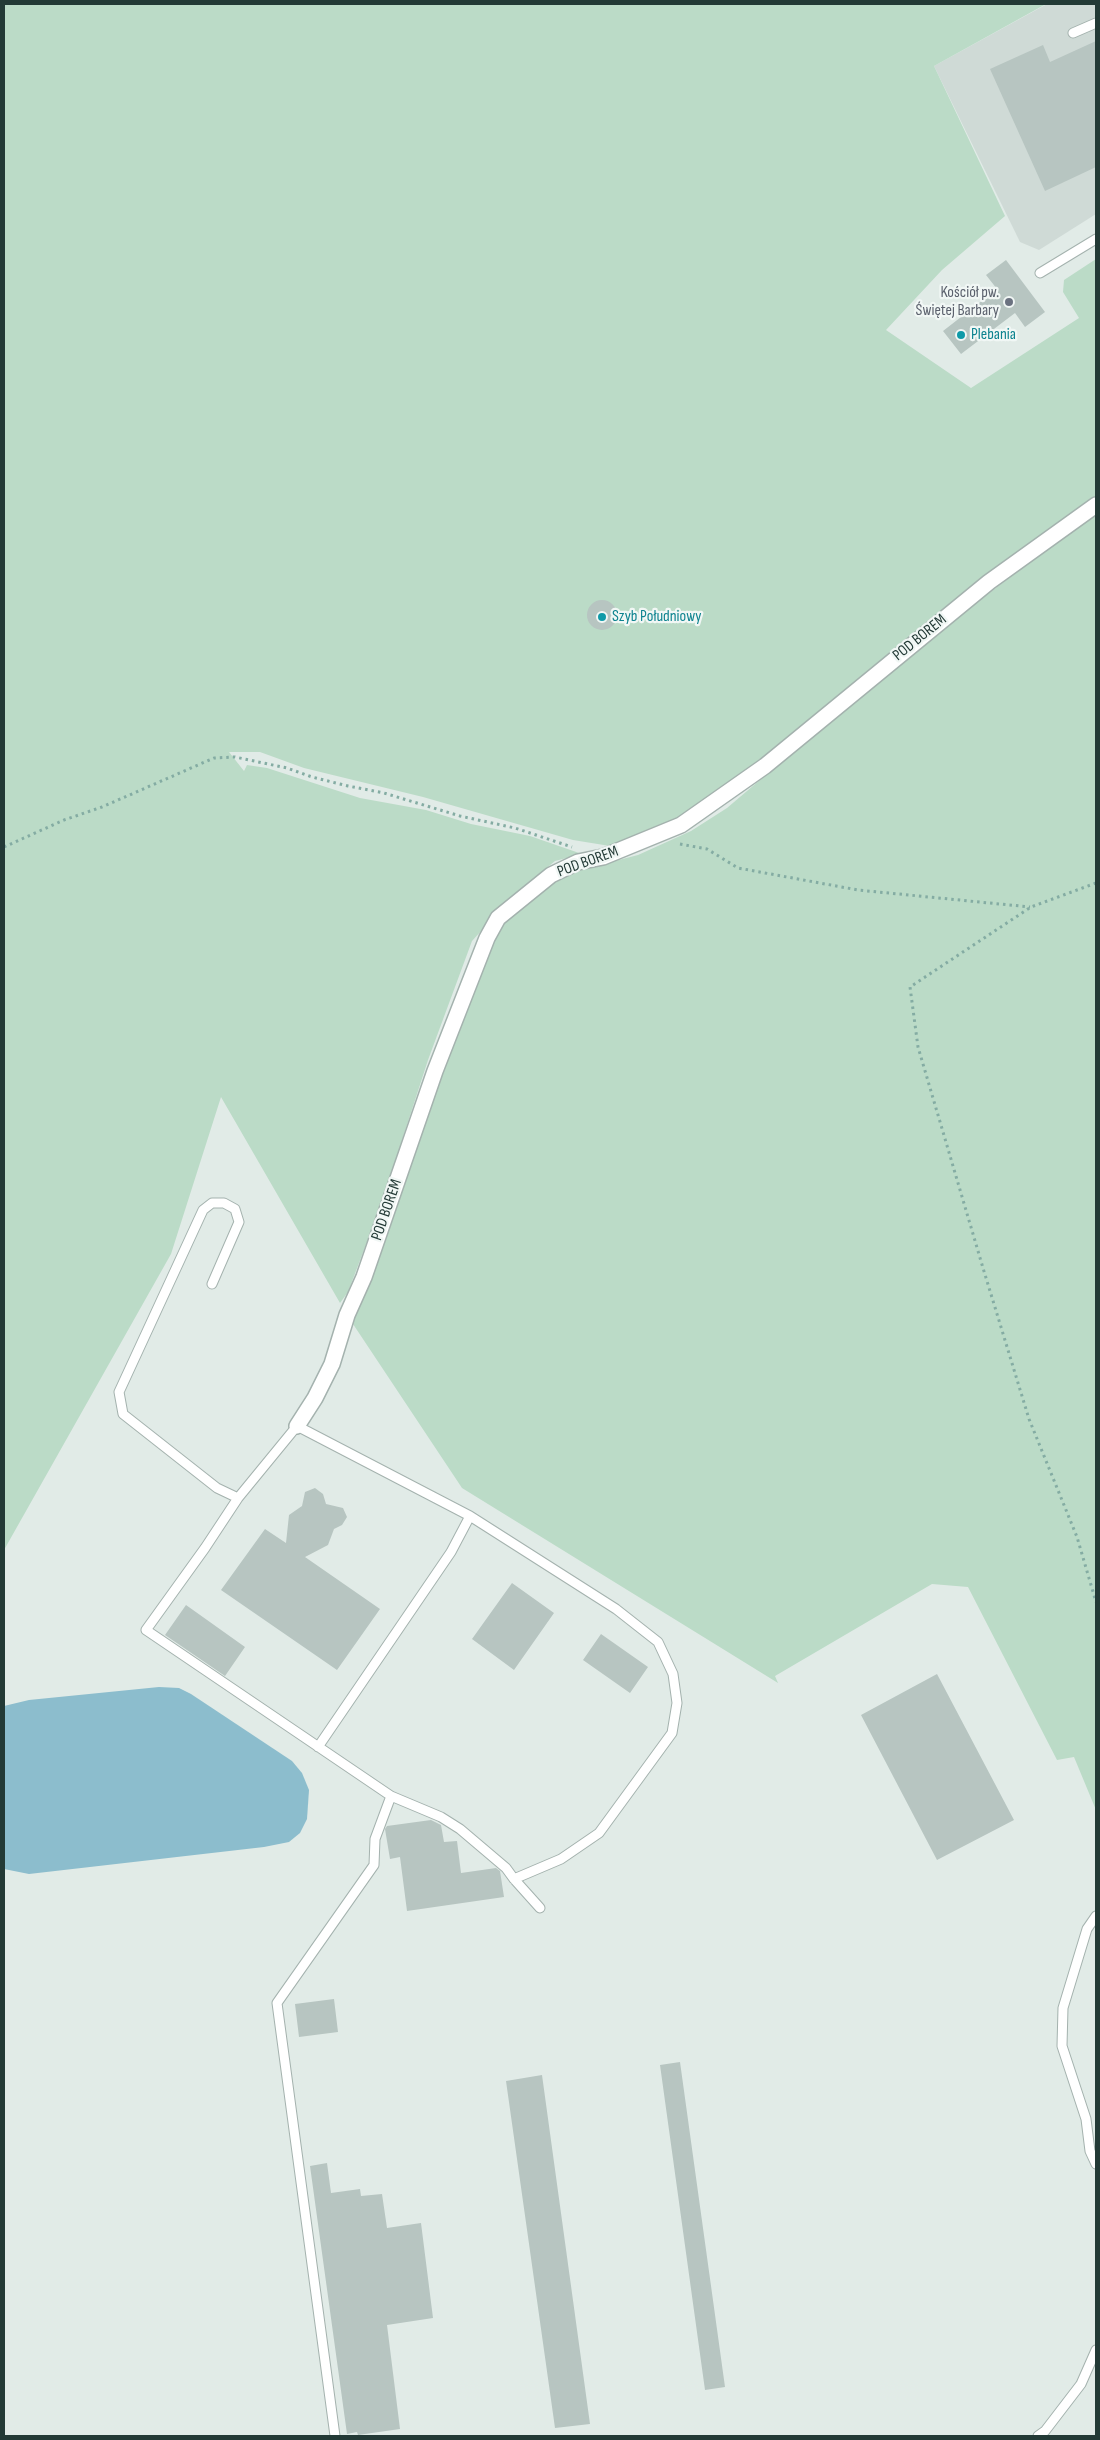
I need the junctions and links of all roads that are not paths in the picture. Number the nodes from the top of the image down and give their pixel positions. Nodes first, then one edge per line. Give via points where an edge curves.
1 (1096, 23) edge
2 (1073, 33) dead end
3 (1096, 239) edge
4 (1040, 273) dead end
5 (1096, 505) edge
6 (212, 1284) dead end
7 (297, 1426) junction
8 (238, 1498) junction
9 (470, 1516) junction
10 (318, 1747) junction
11 (391, 1796) junction
12 (514, 1878) junction
13 (540, 1908) dead end
14 (1096, 1916) edge
15 (1096, 2164) edge
16 (1096, 2350) edge
17 (335, 2436) edge
18 (1038, 2436) edge

1 - 2 lane
3 - 4 lane
5 - 7 street, POD BOREM via 989,582 764,766 681,826 603,857 578,862 552,875 498,918 434,1071 332,1364
6 - 8 lane via 239,1222 235,1209 224,1203 212,1202 203,1210 119,1392 123,1414 217,1488
7 - 8 lane
7 - 9 lane
8 - 10 lane via 146,1630
9 - 10 lane via 451,1552
9 - 12 lane via 616,1609 658,1642 673,1674 677,1704 672,1733 599,1832 561,1859
10 - 11 lane
11 - 12 lane via 441,1817 460,1829
11 - 17 lane via 375,1839 374,1865 277,2003
12 - 13 lane
14 - 15 lane via 1087,1929 1063,2008 1062,2046 1086,2119 1090,2151
16 - 18 lane via 1081,2384

